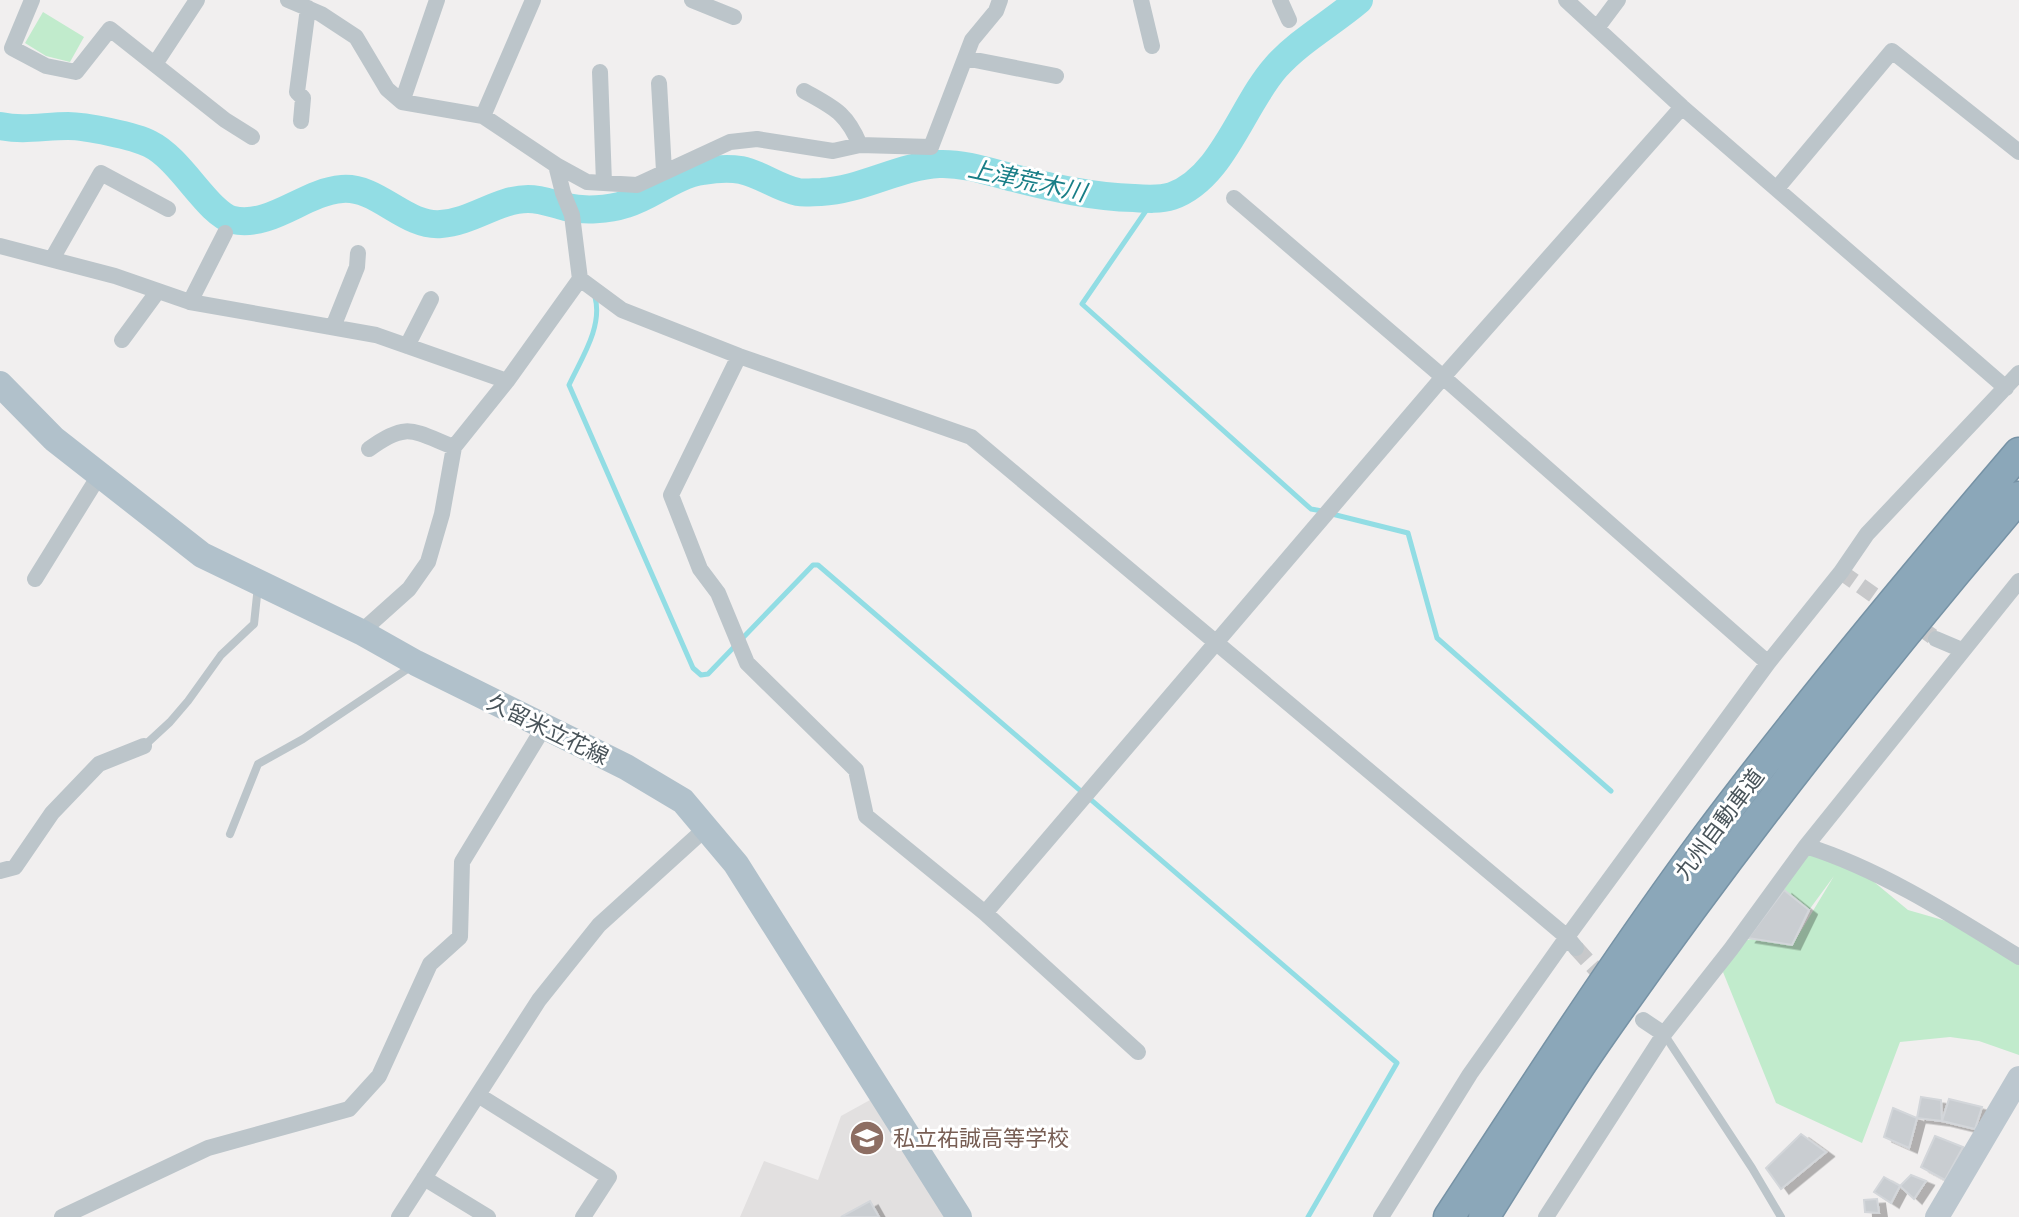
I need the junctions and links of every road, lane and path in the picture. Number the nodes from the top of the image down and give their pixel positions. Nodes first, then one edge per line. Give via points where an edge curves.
1 (32, 0) edge
2 (197, 0) edge
3 (288, 0) edge
4 (437, 0) edge
5 (533, 0) edge
6 (692, 0) edge
7 (1000, 0) edge
8 (1141, 0) edge
9 (1280, 0) edge
10 (1566, 0) edge
11 (1618, 0) edge
12 (308, 8) junction
13 (734, 17) dead end
14 (1289, 20) dead end
15 (1597, 28) junction
16 (1152, 46) dead end
17 (965, 58) junction
18 (155, 64) junction
19 (600, 72) dead end
20 (1056, 76) dead end
21 (659, 83) dead end
22 (804, 91) dead end
23 (402, 102) junction
24 (1682, 107) junction
25 (483, 116) junction
26 (301, 121) dead end
27 (252, 137) dead end
28 (860, 145) junction
29 (2019, 152) edge
30 (556, 165) junction
31 (664, 171) junction
32 (604, 183) junction
33 (1778, 187) junction
34 (1234, 198) dead end
35 (168, 209) dead end
36 (225, 233) dead end
37 (0, 246) edge
38 (358, 253) dead end
39 (52, 259) junction
40 (580, 279) junction
41 (158, 291) junction
42 (431, 299) dead end
43 (190, 302) junction
44 (333, 327) junction
45 (122, 340) dead end
46 (407, 346) junction
47 (739, 356) junction
48 (2019, 373) edge
49 (1443, 377) junction
50 (507, 381) junction
51 (0, 384) edge
52 (2006, 388) junction
53 (454, 447) junction
54 (369, 449) dead end
55 (2019, 453) edge
56 (100, 474) junction
57 (2019, 497) edge
58 (35, 579) dead end
59 (2019, 581) edge
60 (258, 584) junction
61 (361, 632) junction
62 (1936, 639) tunnel mouth
63 (1217, 640) junction
64 (1962, 650) junction
65 (416, 663) junction
66 (1768, 663) junction
67 (544, 727) junction
68 (144, 746) joint
69 (706, 828) junction
70 (230, 834) dead end
71 (1806, 846) junction
72 (0, 871) edge
73 (985, 913) junction
74 (1571, 942) junction
75 (2019, 957) edge
76 (1643, 1020) dead end
77 (1664, 1034) junction
78 (1138, 1052) dead end
79 (2019, 1078) edge
80 (478, 1095) junction
81 (424, 1178) junction
82 (62, 1217) edge
83 (399, 1217) edge
84 (488, 1217) edge
85 (583, 1217) edge
86 (959, 1217) edge
87 (1381, 1217) edge
88 (1449, 1217) edge
89 (1484, 1217) edge
90 (1546, 1217) edge
91 (1781, 1217) edge
92 (1937, 1217) edge

1 - 18 street via 12,48 46,66 76,72 110,29
2 - 18 street
3 - 12 street
4 - 23 street
5 - 25 street
6 - 13 street
7 - 17 street
8 - 16 street
9 - 14 street
10 - 15 street
11 - 15 street
12 - 23 street via 356,37 387,89
12 - 26 street via 297,92 303,98
15 - 24 street
17 - 20 street
17 - 28 street via 931,147
18 - 27 street
19 - 32 street
21 - 31 street
22 - 28 street via 839,110
23 - 25 street
24 - 33 street
24 - 49 street
25 - 30 street
28 - 31 street via 833,151 757,139 730,142
29 - 33 street via 1892,51
30 - 32 street via 587,182
30 - 40 street via 572,215
31 - 32 street via 637,185
33 - 52 street
34 - 49 street
35 - 39 street via 101,173
36 - 43 street
37 - 39 street
38 - 44 street
39 - 41 street
40 - 47 street via 622,310
40 - 50 street
41 - 43 street
41 - 45 street
42 - 46 street
43 - 44 street
44 - 46 street
46 - 50 street
47 - 63 street via 971,437
47 - 73 street via 671,495 700,569 718,593 747,663 856,770 866,816
48 - 52 street
49 - 63 street
49 - 66 street
50 - 53 street
51 - 56 main road, 久留米立花線 via 54,439
52 - 66 street via 1867,534
53 - 54 street via 407,429
53 - 61 street via 428,562 409,589
55 - 88 highway, 九州自動車道 via 1820,690 1706,839
56 - 58 street
56 - 60 main road, 久留米立花線 via 202,555
57 - 89 highway, 九州自動車道 via 1731,854 1594,1045
59 - 64 street
60 - 61 main road, 久留米立花線
60 - 68 lane via 254,624
61 - 65 main road, 久留米立花線
62 - 64 street
63 - 73 street
63 - 74 street
64 - 71 street
65 - 67 main road, 久留米立花線
65 - 70 lane via 258,764
66 - 74 street
67 - 69 main road, 久留米立花線 via 683,801
67 - 82 street via 462,862 460,937 430,964 379,1076 349,1109 208,1148
68 - 72 street via 99,764 52,813 15,867
69 - 80 street via 599,925 539,1000
69 - 86 main road, 久留米立花線 via 736,864
71 - 75 street via 1845,858
71 - 77 street
73 - 78 street
74 - 87 street via 1470,1074
76 - 77 street
77 - 90 street
77 - 91 lane
79 - 92 main road
80 - 81 street
80 - 85 street via 609,1177
81 - 83 street
81 - 84 street

